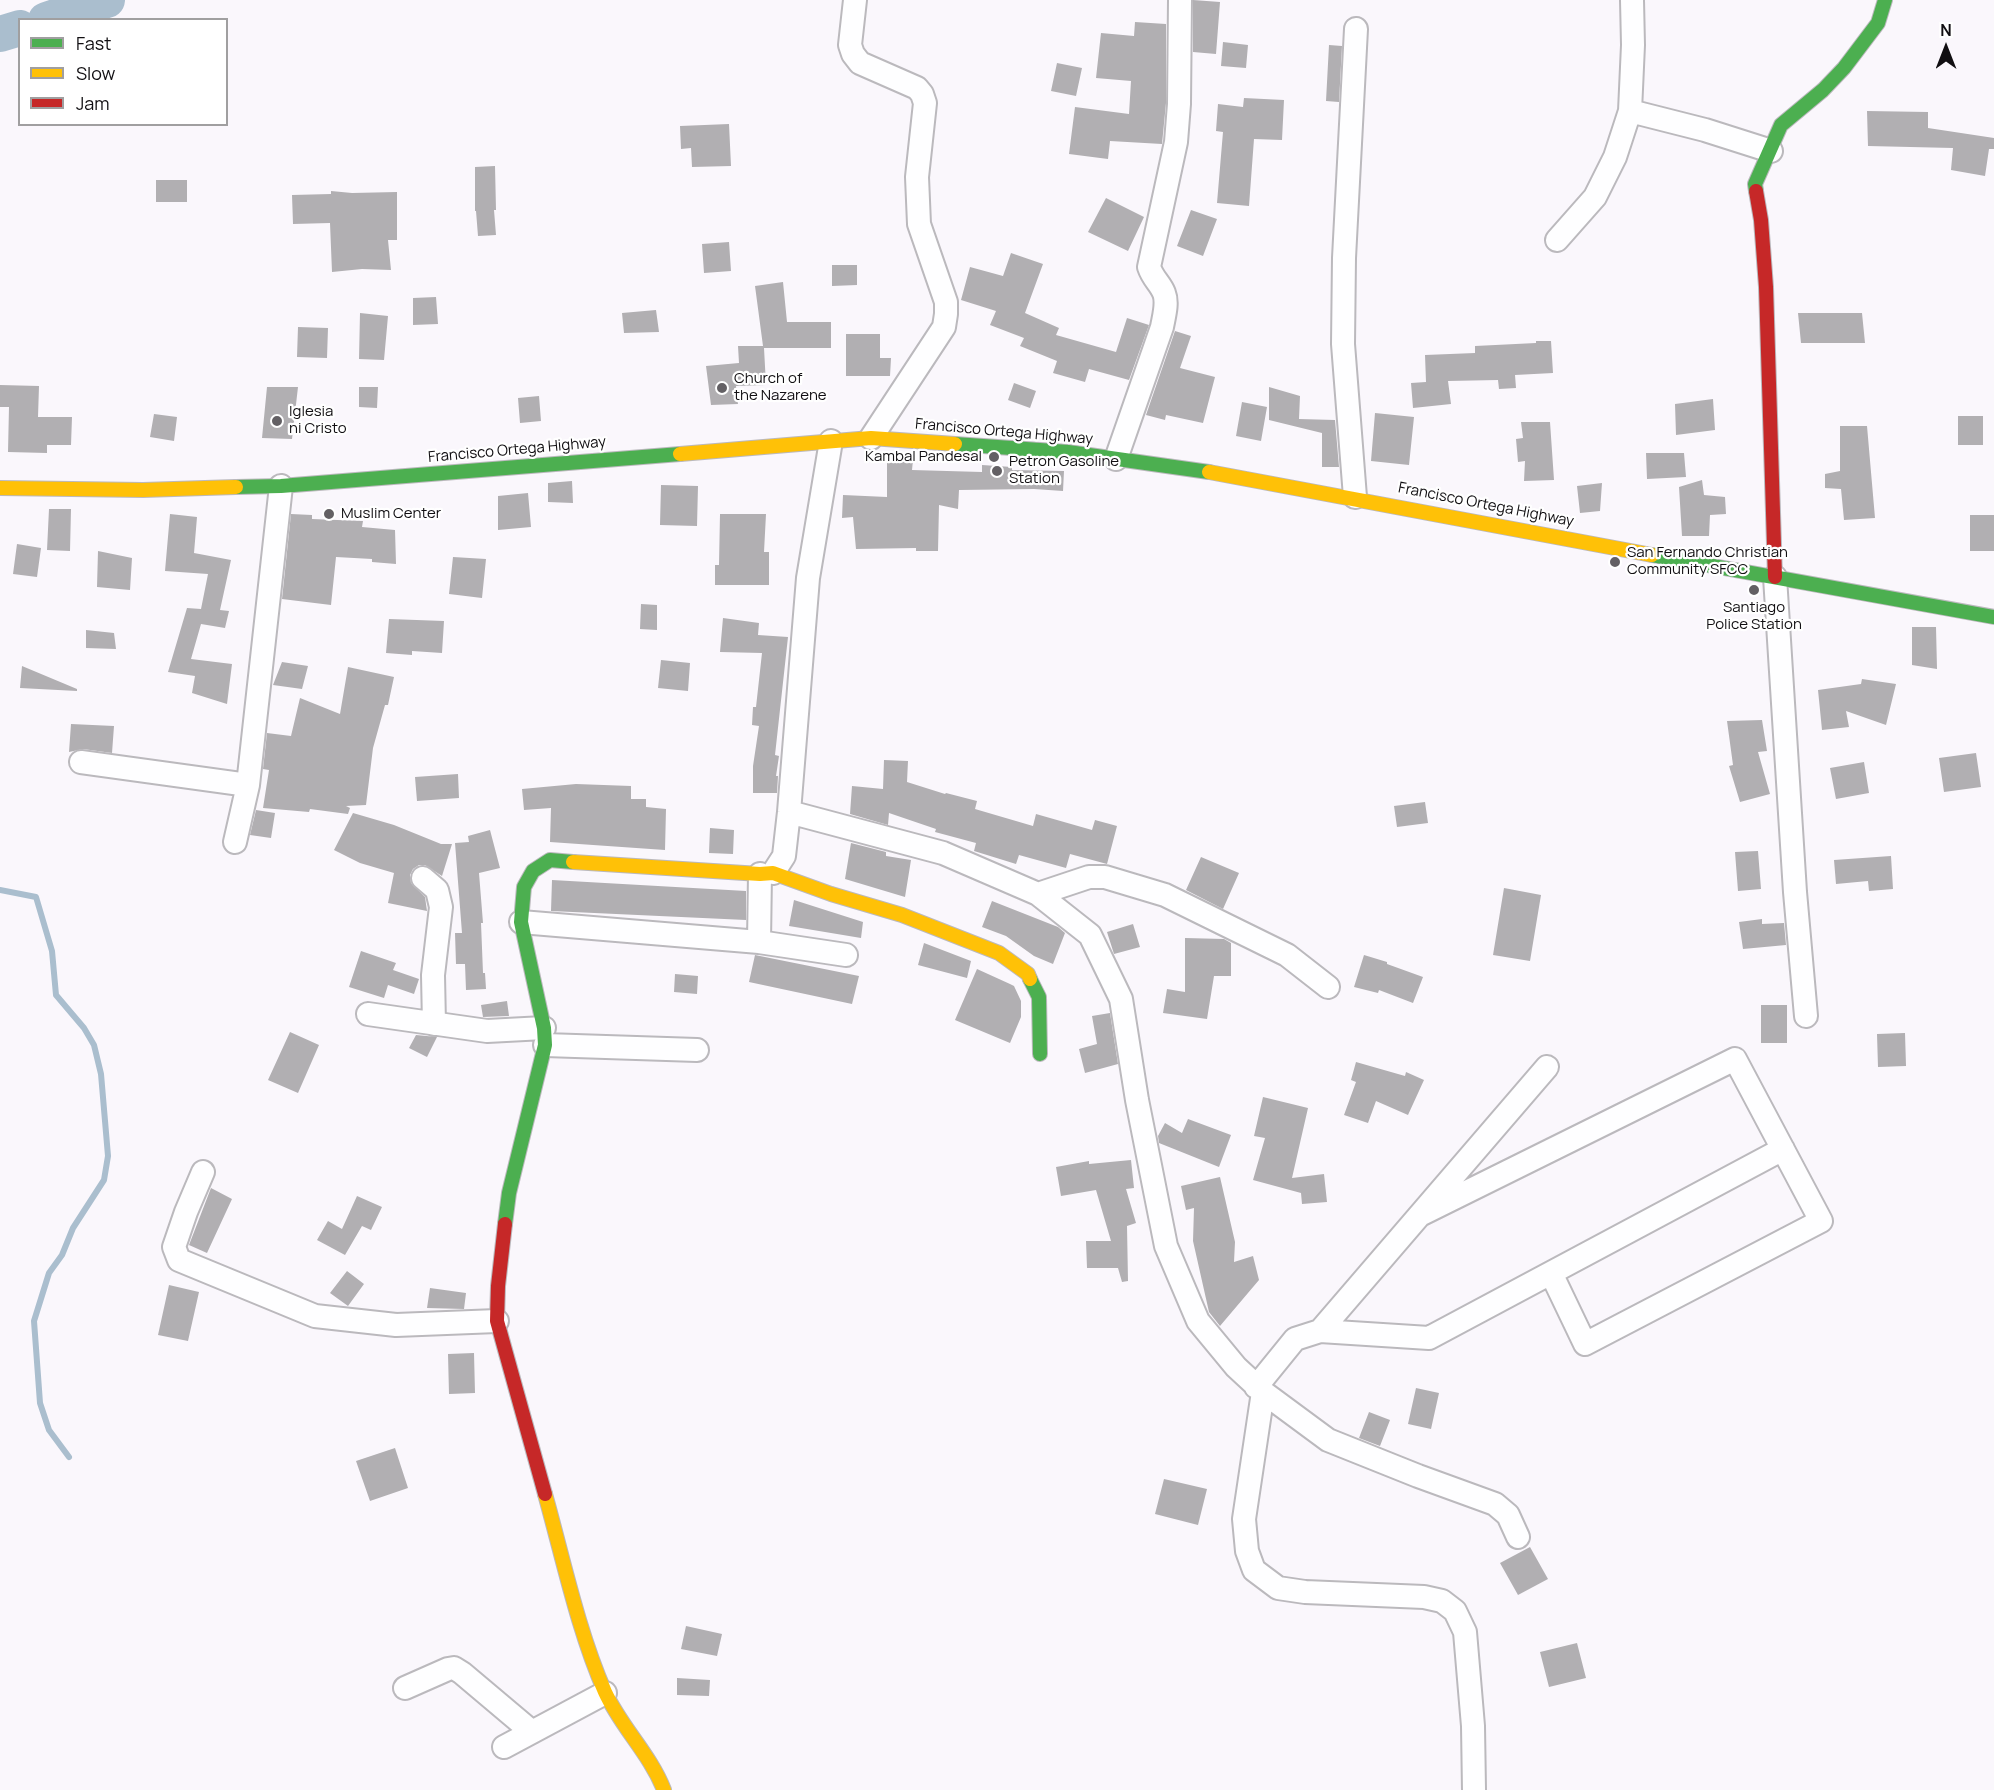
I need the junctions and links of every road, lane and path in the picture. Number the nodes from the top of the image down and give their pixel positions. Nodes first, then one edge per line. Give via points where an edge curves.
1 (855, 0) edge
2 (1180, 0) edge
3 (1632, 0) edge
4 (1885, 0) edge
5 (1356, 29) dead end
6 (1630, 111) junction
7 (1771, 151) junction
8 (1557, 240) dead end
9 (871, 438) junction
10 (831, 441) junction
11 (1116, 459) junction
12 (281, 486) junction
13 (0, 488) edge
14 (1355, 497) junction
15 (1775, 577) junction
16 (1994, 617) edge
17 (81, 762) dead end
18 (248, 785) junction
19 (789, 812) junction
20 (235, 842) dead end
21 (766, 873) junction
22 (423, 878) dead end
23 (1038, 894) junction
24 (521, 922) junction
25 (759, 942) junction
26 (846, 955) dead end
27 (1328, 987) dead end
28 (368, 1014) dead end
29 (1806, 1016) dead end
30 (434, 1024) junction
31 (544, 1036) junction
32 (697, 1050) dead end
33 (1040, 1054) dead end
34 (1547, 1067) dead end
35 (1783, 1149) junction
36 (203, 1172) dead end
37 (1420, 1215) junction
38 (1551, 1273) junction
39 (497, 1322) junction
40 (1320, 1331) junction
41 (1259, 1389) junction
42 (1518, 1537) dead end
43 (405, 1688) dead end
44 (605, 1693) junction
45 (532, 1732) junction
46 (504, 1747) dead end
47 (664, 1790) edge
48 (1474, 1790) edge

1 - 9 street via 850,45 853,54 860,63 916,88 925,103 917,177 919,224 942,290 946,314 944,327
2 - 11 street via 1176,142 1149,267 1152,278 1164,291 1166,309
3 - 6 street
4 - 7 street via 1878,23 1844,68 1781,125
5 - 14 street via 1343,344
6 - 7 street
6 - 8 street via 1596,197
7 - 15 street via 1755,184 1766,287
9 - 10 street, Francisco Ortega Highway
9 - 11 street, Francisco Ortega Highway
10 - 12 street, Francisco Ortega Highway
10 - 19 street via 808,578
11 - 14 street, Francisco Ortega Highway
12 - 13 street, Francisco Ortega Highway via 144,490
12 - 18 street
14 - 15 street, Francisco Ortega Highway
15 - 16 street, Francisco Ortega Highway
15 - 29 street
17 - 18 street
18 - 20 street
19 - 21 street via 784,856
19 - 23 street via 943,853
21 - 24 street via 550,860 533,871 524,888
21 - 25 street
21 - 33 street via 902,915 999,953 1028,974 1039,997
22 - 30 street via 437,890 441,907 433,975
23 - 27 street via 1089,877 1105,877 1165,895 1287,955
23 - 41 street via 1090,935 1121,999 1166,1246 1198,1321
24 - 25 street
24 - 31 street
25 - 26 street
28 - 30 street
30 - 31 street
31 - 32 street
31 - 39 street via 509,1193
34 - 37 street
35 - 37 street via 1735,1059
35 - 38 street
35 - 38 street via 1821,1221 1586,1344
36 - 39 street via 174,1247 179,1260 315,1316 396,1325
37 - 40 street
38 - 40 street via 1428,1338
39 - 44 street via 589,1650
40 - 41 street via 1295,1339
41 - 42 street via 1328,1440 1495,1504 1508,1515
41 - 48 street via 1244,1519 1247,1551 1254,1570 1278,1588 1424,1597 1442,1601 1455,1611 1465,1632
43 - 45 street via 454,1668
44 - 45 street
44 - 47 street via 653,1764
45 - 46 street

